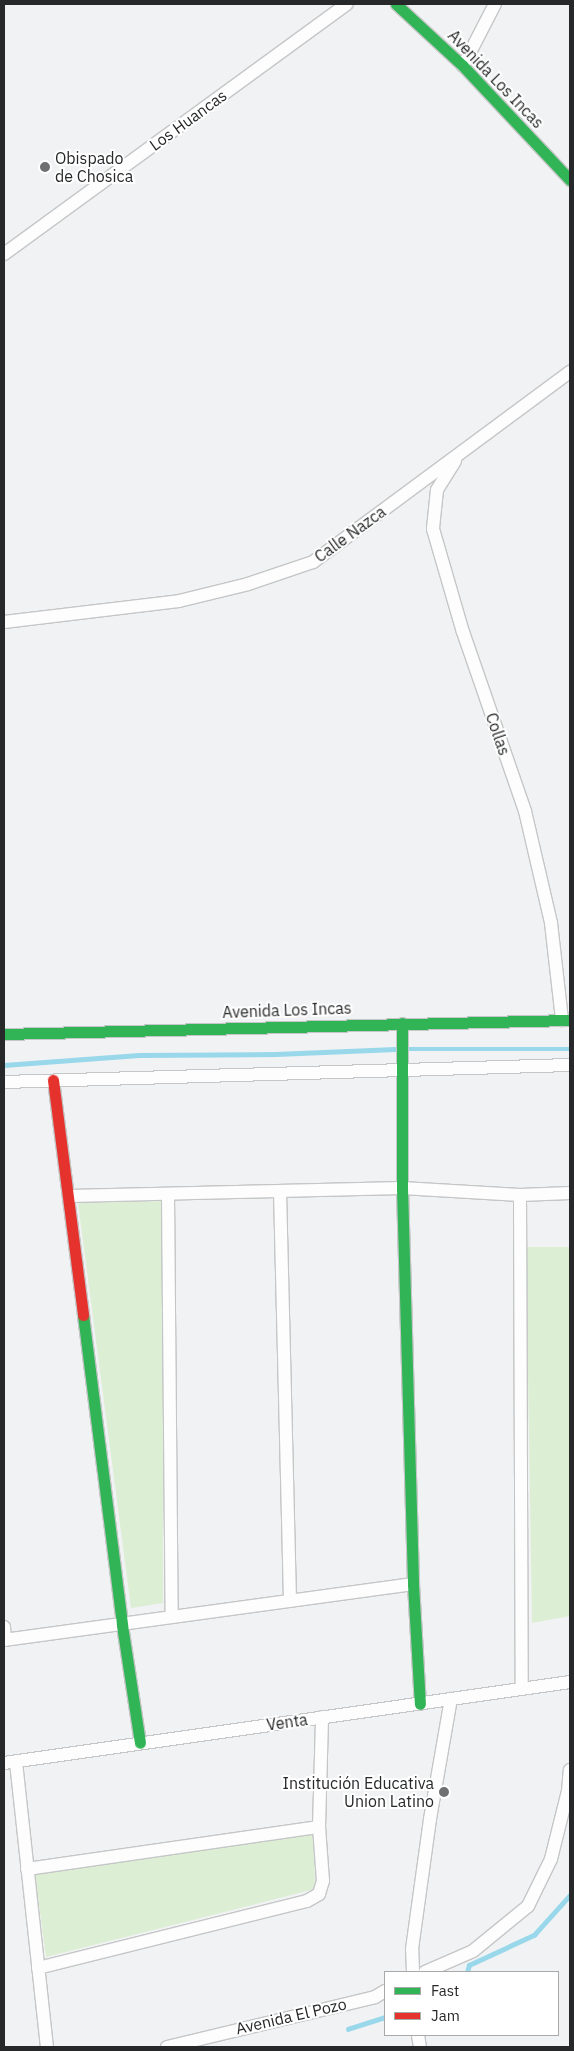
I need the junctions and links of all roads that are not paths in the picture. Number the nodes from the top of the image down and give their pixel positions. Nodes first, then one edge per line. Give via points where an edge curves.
1 (348, 4) edge
2 (396, 4) edge
3 (495, 4) edge
4 (463, 66) junction
5 (570, 180) edge
6 (4, 254) edge
7 (570, 372) edge
8 (458, 456) junction
9 (4, 622) edge
10 (566, 1020) edge
11 (402, 1023) junction
12 (4, 1034) edge
13 (570, 1066) edge
14 (402, 1069) junction
15 (53, 1080) junction
16 (4, 1082) edge
17 (402, 1188) junction
18 (280, 1191) junction
19 (570, 1193) edge
20 (168, 1195) junction
21 (520, 1195) junction
22 (70, 1196) junction
23 (413, 1584) junction
24 (290, 1601) junction
25 (172, 1617) junction
26 (122, 1624) junction
27 (4, 1636) edge
28 (570, 1682) edge
29 (522, 1689) junction
30 (451, 1699) junction
31 (420, 1704) junction
32 (322, 1717) junction
33 (140, 1744) junction
34 (10, 1762) edge
35 (570, 1770) edge
36 (319, 1827) junction
37 (27, 1869) junction
38 (38, 1968) junction
39 (412, 1971) edge
40 (427, 1971) edge
41 (384, 1992) edge
42 (47, 2047) edge
43 (167, 2047) edge

1 - 6 street, Los Huancas
2 - 4 street, Avenida Los Incas
3 - 4 street
4 - 5 street, Avenida Los Incas
7 - 8 street, Calle Nazca
8 - 9 street, Calle Nazca via 313,562 248,584 179,601
8 - 10 street, Collas via 437,490 432,529 463,632 525,811 551,923
10 - 11 street, Avenida Los Incas
11 - 12 street, Avenida Los Incas
11 - 14 street
13 - 14 street
14 - 15 street
14 - 17 street
15 - 16 street
15 - 22 street
17 - 18 street
17 - 21 street
17 - 23 street
18 - 20 street
18 - 24 street
19 - 21 street
20 - 22 street
20 - 25 street
21 - 29 street
22 - 26 street
23 - 24 street
23 - 31 street
24 - 25 street
25 - 26 street
26 - 27 street
26 - 33 street
28 - 29 street, Venta
29 - 30 street, Venta
30 - 31 street, Venta
30 - 39 street via 430,1819 412,1949
31 - 32 street, Venta
32 - 33 street, Venta
32 - 36 street
33 - 34 street, Venta
34 - 37 street
35 - 40 street via 552,1859 528,1906 473,1951
36 - 37 street
36 - 38 street via 323,1880 319,1894 307,1901
37 - 38 street
38 - 42 street
41 - 43 street, Avenida El Pozo

